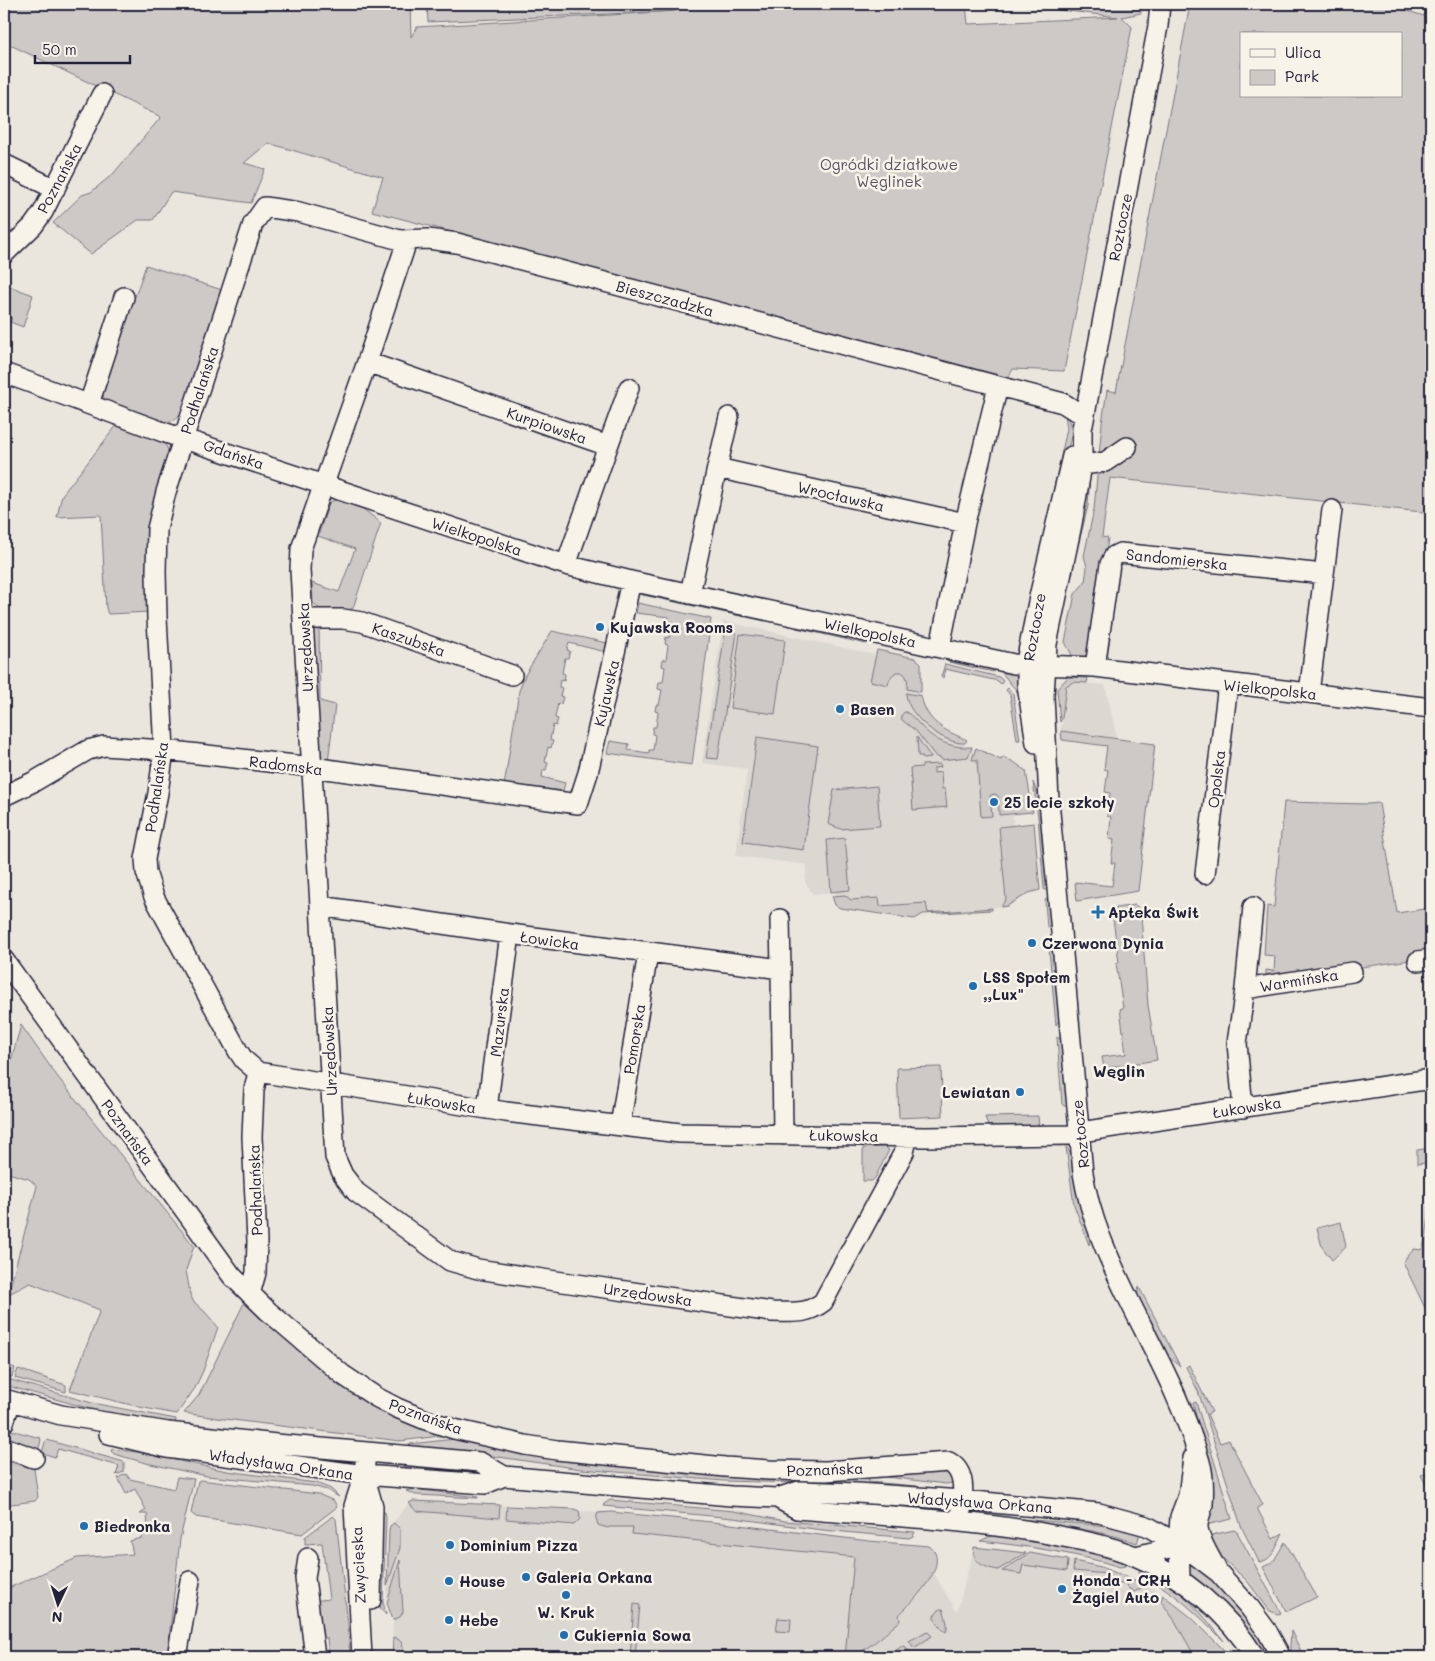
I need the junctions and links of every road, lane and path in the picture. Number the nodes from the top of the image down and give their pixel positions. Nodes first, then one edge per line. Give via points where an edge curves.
1 (1160, 4) edge
2 (1167, 4) edge
3 (1158, 26) junction
4 (102, 94) dead end
5 (4, 164) edge
6 (55, 189) junction
7 (266, 207) joint
8 (400, 240) junction
9 (4, 254) edge
10 (124, 297) dead end
11 (367, 362) junction
12 (4, 373) edge
13 (998, 386) junction
14 (628, 388) dead end
15 (1090, 389) junction
16 (1063, 402) junction
17 (88, 404) junction
18 (729, 417) dead end
19 (1084, 421) junction
20 (184, 437) junction
21 (608, 446) junction
22 (1127, 447) dead end
23 (1082, 465) junction
24 (718, 468) junction
25 (324, 485) junction
26 (1332, 510) dead end
27 (965, 523) junction
28 (566, 565) junction
29 (1324, 574) junction
30 (631, 581) junction
31 (690, 594) junction
32 (303, 619) junction
33 (940, 648) junction
34 (1036, 665) junction
35 (1095, 667) junction
36 (512, 675) dead end
37 (1228, 684) junction
38 (1309, 693) junction
39 (1431, 708) edge
40 (164, 750) junction
41 (312, 767) junction
42 (4, 796) edge
43 (578, 804) joint
44 (1204, 874) dead end
45 (320, 906) junction
46 (1253, 907) dead end
47 (780, 919) dead end
48 (510, 934) junction
49 (648, 953) junction
50 (4, 960) edge
51 (781, 969) junction
52 (1352, 972) dead end
53 (1245, 988) junction
54 (258, 1072) junction
55 (1431, 1079) edge
56 (330, 1083) junction
57 (1243, 1108) junction
58 (487, 1109) junction
59 (620, 1126) junction
60 (1079, 1133) junction
61 (783, 1135) junction
62 (908, 1136) junction
63 (250, 1294) junction
64 (7, 1400) edge
65 (61, 1415) junction
66 (4, 1422) edge
67 (1195, 1445) junction
68 (4, 1447) edge
69 (366, 1452) junction
70 (34, 1458) dead end
71 (328, 1472) junction
72 (364, 1475) junction
73 (504, 1476) junction
74 (401, 1479) junction
75 (776, 1498) junction
76 (962, 1500) junction
77 (354, 1506) junction
78 (373, 1506) junction
79 (1180, 1517) junction
80 (960, 1522) junction
81 (1147, 1526) junction
82 (1198, 1527) junction
83 (1179, 1544) junction
84 (1136, 1556) junction
85 (308, 1558) dead end
86 (1219, 1573) junction
87 (1180, 1580) junction
88 (190, 1581) dead end
89 (177, 1657) edge
90 (315, 1657) edge
91 (362, 1657) edge
92 (372, 1657) edge
93 (1255, 1657) edge
94 (1282, 1657) edge

1 - 3 street, Roztocze
2 - 3 street, Roztocze
3 - 15 street, Roztocze
4 - 6 street, Poznańska
5 - 6 street
6 - 9 street, Poznańska via 33,226
7 - 8 street, Bieszczadzka via 300,212
7 - 20 street, Podhalańska via 253,224
8 - 11 street, Urzędowska via 405,247
8 - 13 street, Bieszczadzka via 457,243
10 - 17 street
11 - 21 street, Kurpiowska
11 - 25 street, Urzędowska
12 - 17 street, Gdańska
13 - 16 street, Bieszczadzka
13 - 27 street
14 - 21 street
15 - 16 street
15 - 19 street, Roztocze
16 - 19 street, Bieszczadzka
17 - 20 street, Gdańska
18 - 24 street
19 - 23 street, Roztocze
19 - 34 street, Roztocze via 1071,458 1030,638
20 - 25 street, Gdańska
20 - 40 street, Podhalańska via 157,529 157,618
21 - 28 street
22 - 23 street via 1106,462
23 - 34 street, Roztocze via 1048,635
24 - 27 street, Wrocławska
24 - 31 street
25 - 28 street, Wielkopolska
25 - 32 street, Urzędowska via 301,549
26 - 29 street
27 - 33 street
28 - 30 street, Wielkopolska
29 - 35 street, Sandomierska via 1120,553 1110,564
29 - 38 street
30 - 31 street, Wielkopolska
30 - 43 street, Kujawska via 588,774
31 - 33 street, Wielkopolska
32 - 36 street, Kaszubska via 362,622
32 - 41 street, Urzędowska
33 - 34 street, Wielkopolska via 1014,664
34 - 35 street, Wielkopolska
34 - 60 street, Roztocze via 1044,696 1049,801
35 - 37 street, Wielkopolska
37 - 38 street, Wielkopolska
37 - 44 street, Opolska
38 - 39 street, Wielkopolska
40 - 41 street, Radomska
40 - 42 street, Radomska via 104,746 88,750
40 - 54 street, Podhalańska via 145,859 148,883 238,1051
41 - 43 street, Radomska
41 - 45 street, Urzędowska
45 - 48 street, Łowicka
45 - 56 street, Urzędowska
46 - 53 street, Warmińska
47 - 51 street
48 - 49 street, Łowicka
48 - 58 street, Mazurska
49 - 51 street, Łowicka
49 - 59 street, Pomorska
50 - 63 street, Poznańska via 213,1251
51 - 61 street
52 - 53 street, Warmińska
53 - 57 street, Warmińska via 1237,1043
54 - 56 street, Łukowska
54 - 63 street, Podhalańska via 252,1137 256,1273
55 - 57 street, Łukowska
56 - 58 street, Łukowska
56 - 62 street, Urzędowska via 335,1157 343,1175 356,1192 450,1261 478,1269 772,1312 802,1312 823,1302 904,1152
57 - 60 street, Łukowska
58 - 59 street, Łukowska
59 - 61 street, Łukowska via 680,1133
60 - 62 street, Łukowska via 1001,1137
60 - 67 street, Roztocze via 1087,1197 1098,1232
61 - 62 street, Łukowska
63 - 76 street, Poznańska via 326,1362 376,1397 454,1429 557,1450 769,1470 826,1471 949,1462 961,1474
64 - 65 street, Władysława Orkana
64 - 66 street
65 - 69 street, Władysława Orkana via 168,1432
65 - 71 street, Władysława Orkana via 145,1444
67 - 79 street, Roztocze via 1189,1488
67 - 82 street, Roztocze via 1203,1483
68 - 70 street
69 - 72 street, Zwycięska
69 - 73 street, Władysława Orkana via 480,1462
71 - 72 street, Władysława Orkana
71 - 77 street
72 - 74 street, Władysława Orkana
72 - 77 street, Zwycięska
72 - 78 street, Zwycięska
73 - 74 street, Władysława Orkana via 485,1484
73 - 75 street, Władysława Orkana
74 - 78 street, Zwycięska
75 - 76 street, Władysława Orkana via 799,1491
75 - 80 street, Władysława Orkana via 797,1509
76 - 80 street, Poznańska
76 - 81 street, Władysława Orkana via 1086,1511
77 - 91 street, Zwycięska
78 - 92 street, Zwycięska
79 - 81 street
79 - 83 street, Roztocze
80 - 84 street, Władysława Orkana via 1082,1540
81 - 83 street, Władysława Orkana
82 - 83 street
82 - 86 street
83 - 84 street
83 - 86 street
83 - 87 street, Roztocze
84 - 87 street, Władysława Orkana
85 - 90 street via 304,1578
86 - 94 street via 1250,1608
87 - 93 street via 1228,1621
88 - 89 street

